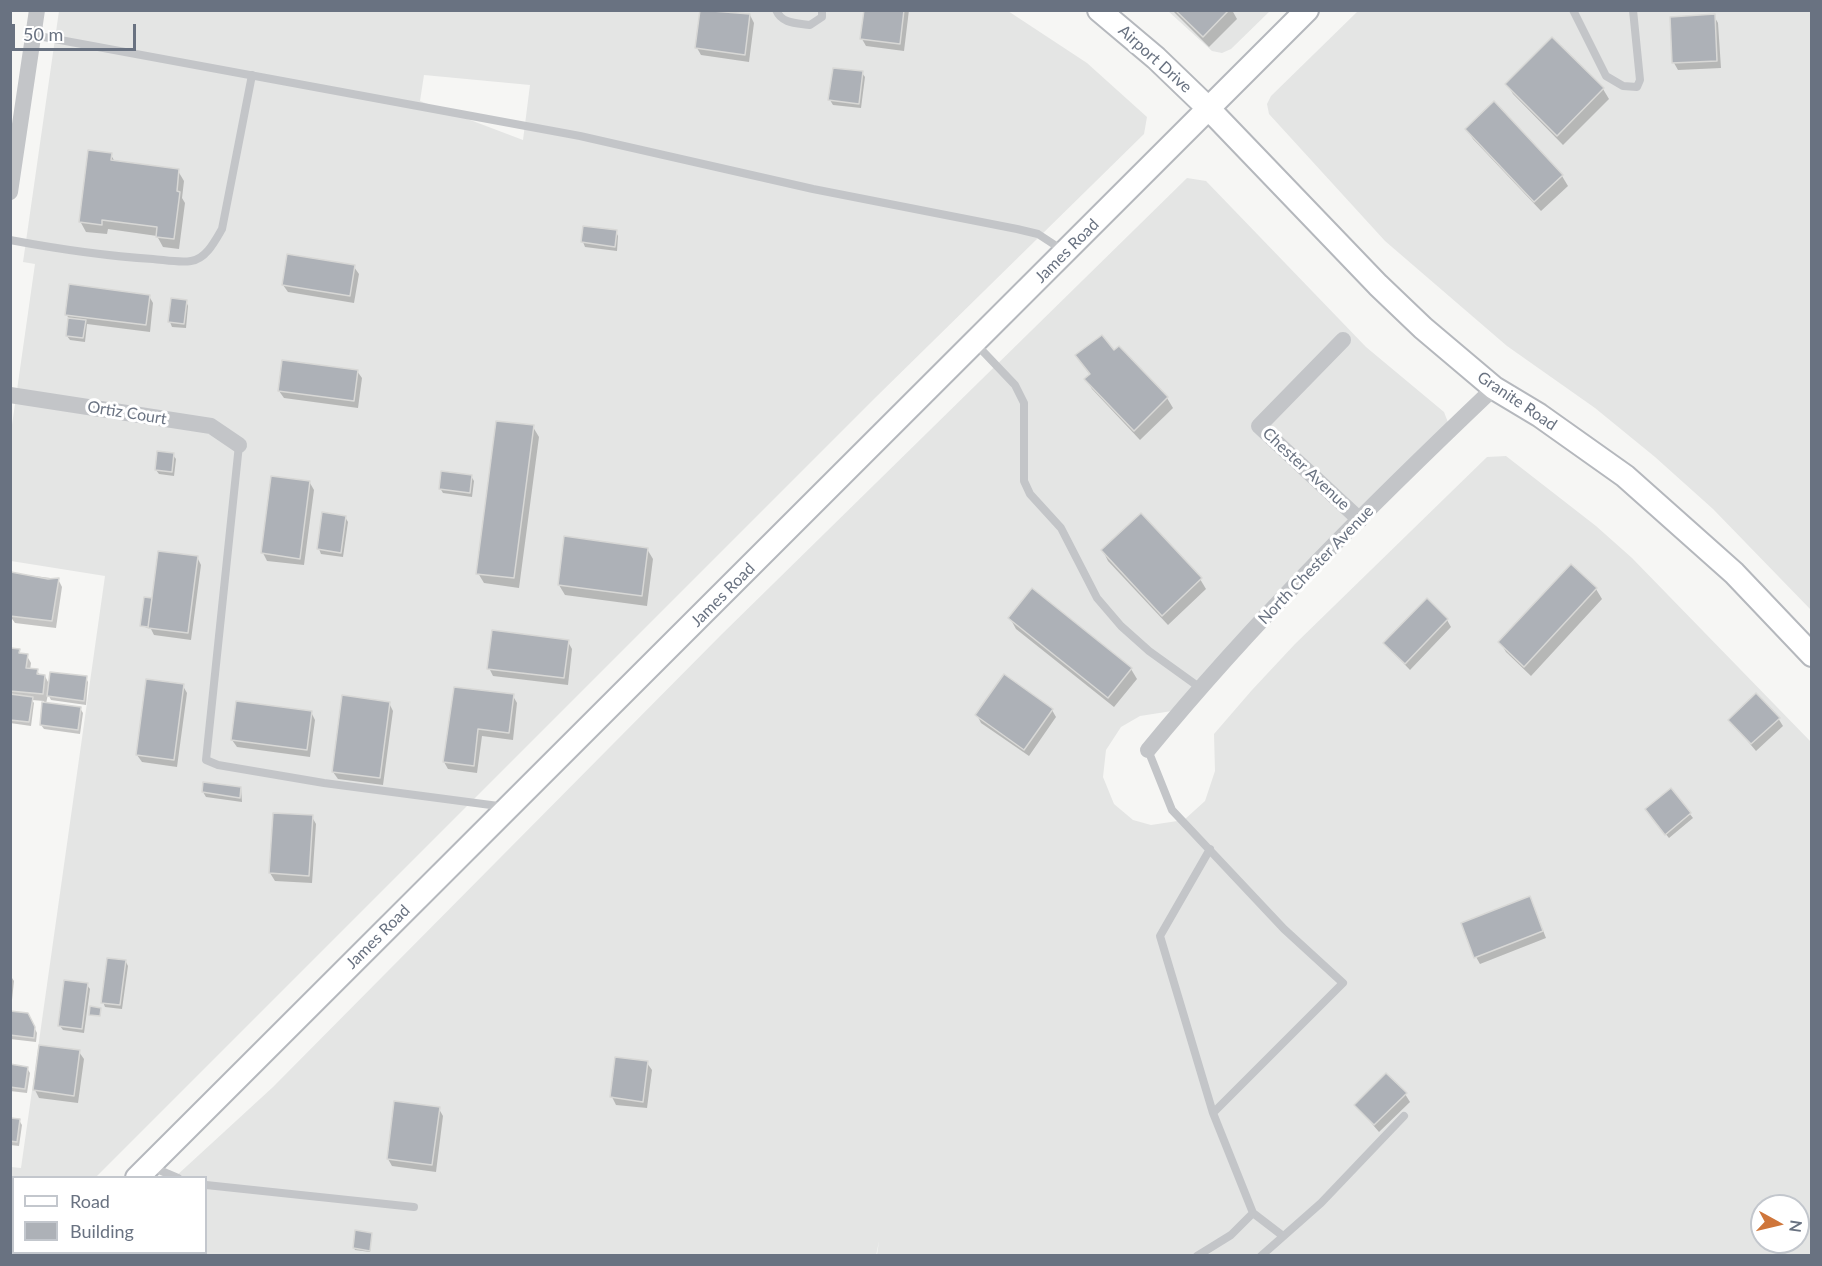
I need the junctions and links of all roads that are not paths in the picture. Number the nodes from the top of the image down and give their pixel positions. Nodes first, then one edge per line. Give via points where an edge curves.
1 (37, 10) edge
2 (776, 10) edge
3 (822, 10) edge
4 (1099, 10) edge
5 (1307, 10) edge
6 (1573, 10) edge
7 (1633, 10) edge
8 (33, 34) junction
9 (252, 75) junction
10 (1209, 109) junction
11 (10, 192) edge
12 (10, 240) edge
13 (1066, 252) junction
14 (1342, 340) dead end
15 (975, 343) junction
16 (1494, 388) junction
17 (10, 395) edge
18 (239, 445) joint
19 (1360, 520) junction
20 (1812, 655) edge
21 (1199, 687) junction
22 (1148, 750) joint
23 (509, 807) junction
24 (1210, 849) junction
25 (1213, 1113) junction
26 (1404, 1116) dead end
27 (143, 1172) edge
28 (166, 1176) edge
29 (207, 1185) edge
30 (414, 1208) dead end
31 (1253, 1214) junction
32 (1283, 1236) junction
33 (1197, 1256) edge
34 (1260, 1256) edge

1 - 8 street
2 - 3 lane via 786,22 810,25 822,17
4 - 10 main road, Airport Drive
5 - 10 main road, James Road
6 - 7 lane via 1606,76 1623,86 1638,87
8 - 9 lane
8 - 11 street
9 - 12 lane via 222,229 202,256 191,261 126,257
9 - 13 lane via 580,136 813,189 1017,229 1038,234
10 - 13 main road, James Road
10 - 16 main road, Granite Road via 1378,285
13 - 15 main road, James Road
14 - 19 street, Chester Avenue via 1259,426
15 - 21 lane via 1015,385 1024,403 1024,481 1030,494 1061,528 1097,598 1149,651
15 - 23 main road, James Road
16 - 19 street, North Chester Avenue
16 - 20 main road, Granite Road via 1625,476 1734,573
17 - 18 street, Ortiz Court via 211,426
18 - 23 lane via 206,760 324,783
19 - 21 street, North Chester Avenue
21 - 22 street, North Chester Avenue
22 - 24 lane via 1172,810
23 - 27 main road, James Road
24 - 25 lane via 1160,936
24 - 25 lane via 1284,929 1343,983
25 - 31 lane
26 - 32 lane via 1322,1203
27 - 28 lane
29 - 30 lane
31 - 32 lane
31 - 33 lane via 1231,1235
32 - 34 lane

